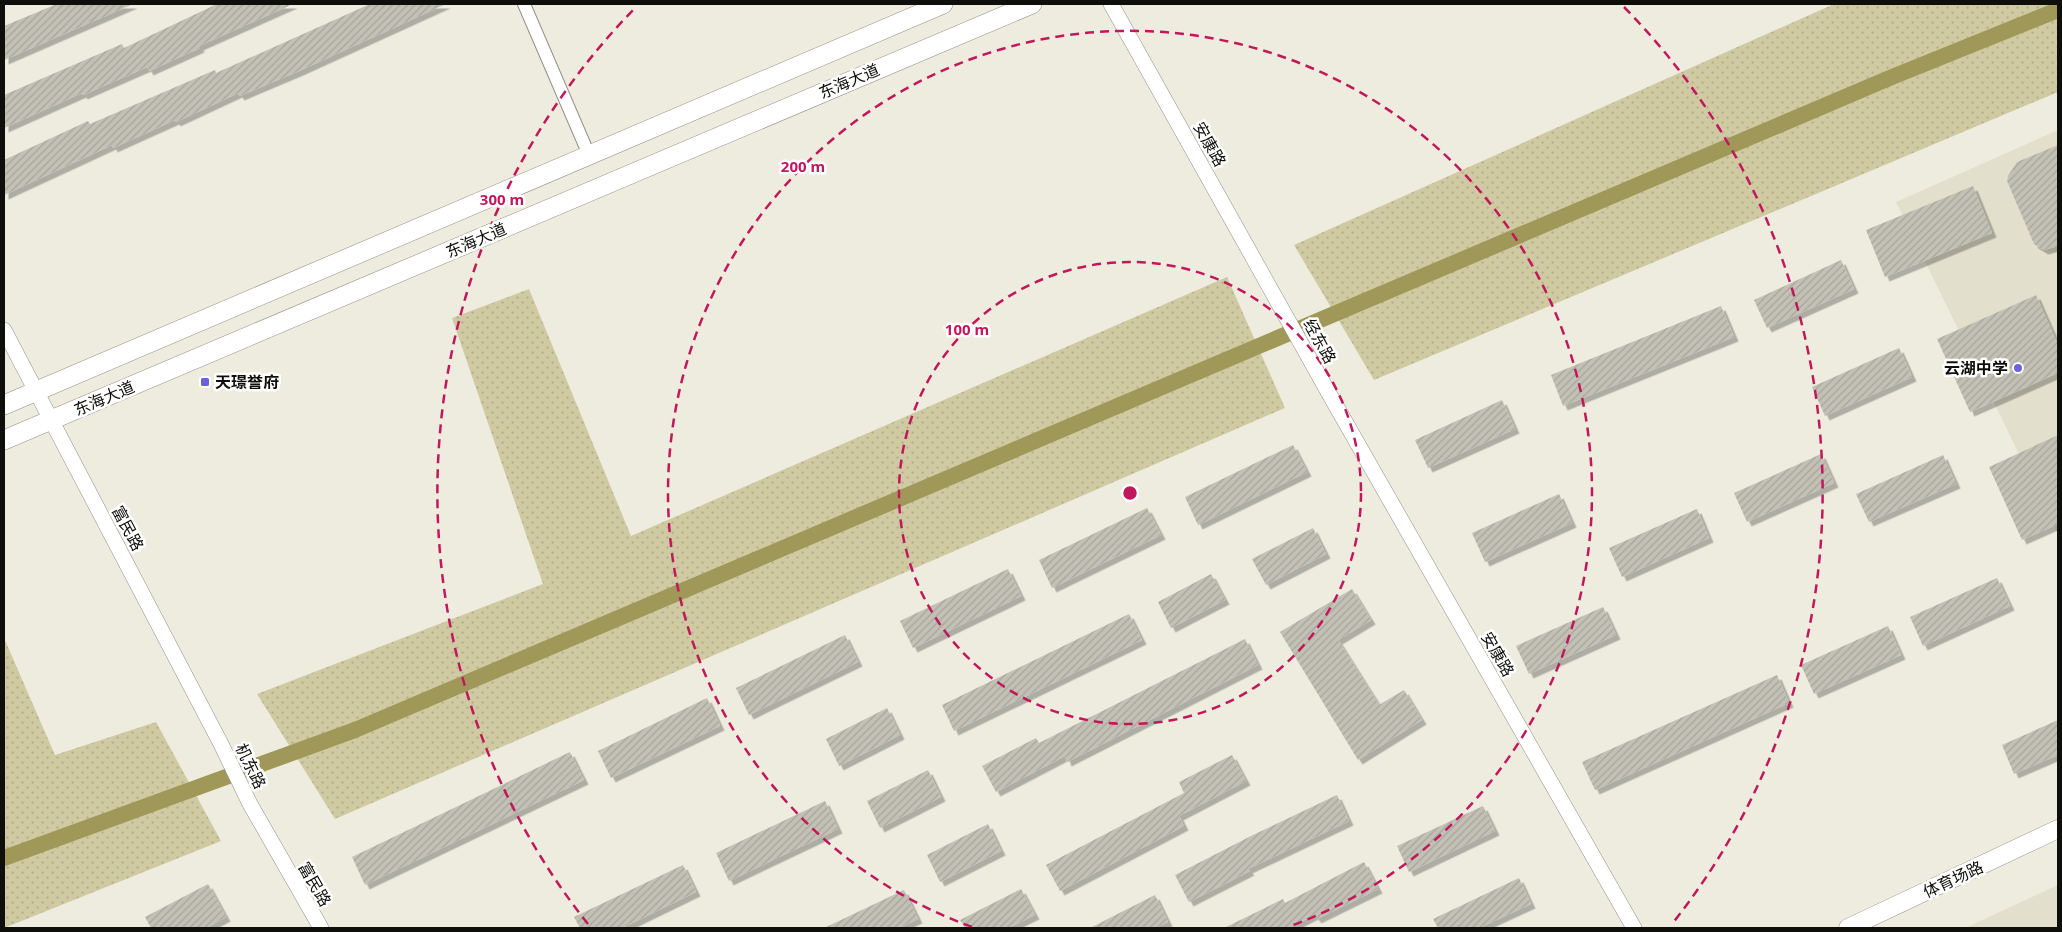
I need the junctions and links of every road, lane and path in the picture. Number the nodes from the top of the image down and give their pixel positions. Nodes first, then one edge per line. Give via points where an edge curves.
1 (524, 4) edge
2 (943, 4) edge
3 (1032, 4) edge
4 (1111, 4) edge
5 (589, 155) junction
6 (1278, 301) joint
7 (4, 330) edge
8 (36, 391) junction
9 (1331, 397) joint
10 (4, 405) edge
11 (52, 420) junction
12 (4, 440) edge
13 (221, 744) joint
14 (250, 804) joint
15 (2058, 829) edge
16 (321, 928) edge
17 (1634, 928) edge
18 (1848, 928) edge

1 - 5 street
2 - 5 main road, 东海大道
3 - 11 main road, 东海大道
4 - 6 street, 安康路
5 - 8 main road, 东海大道
6 - 9 street, 经东路
7 - 8 street, 富民路
8 - 10 main road, 东海大道
8 - 11 street, 富民路
9 - 17 street, 安康路
11 - 12 main road, 东海大道
11 - 13 street, 富民路
13 - 14 street, 机东路
14 - 16 street, 富民路
15 - 18 main road, 体育场路

